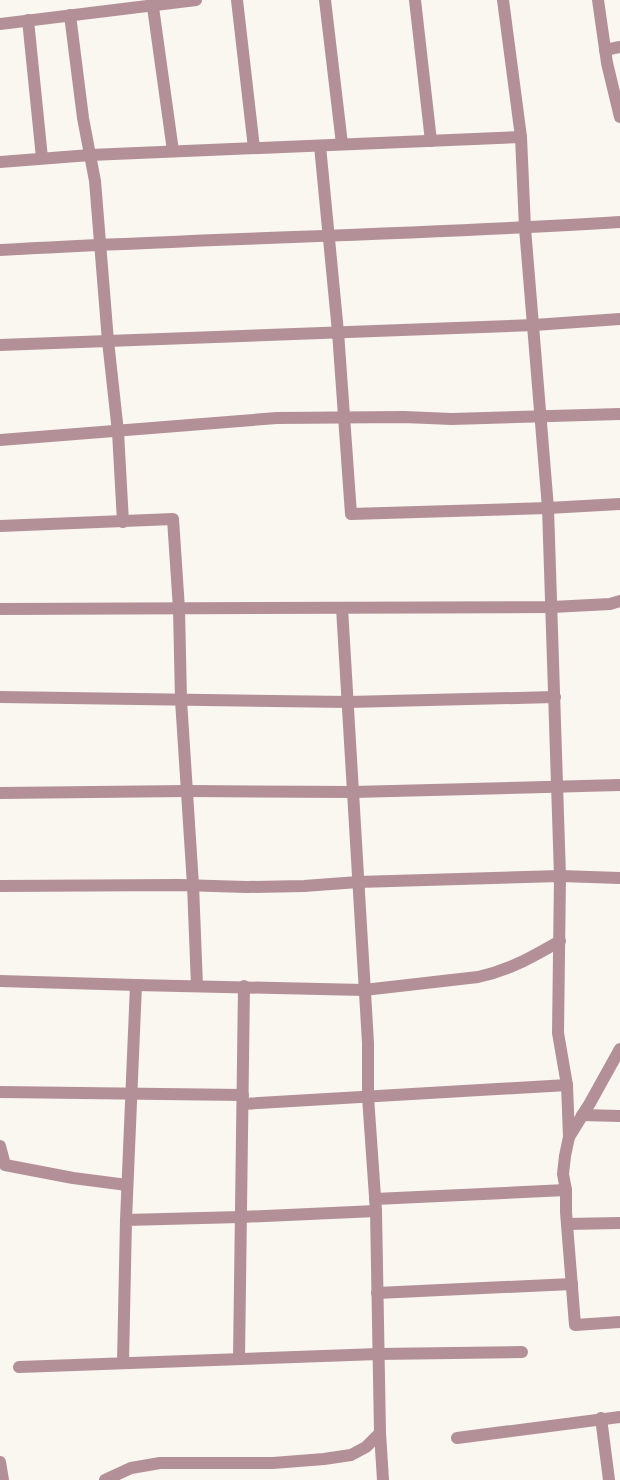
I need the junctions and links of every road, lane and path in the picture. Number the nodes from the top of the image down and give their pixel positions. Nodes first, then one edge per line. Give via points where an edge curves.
1 (196, 0) edge
2 (238, 0) edge
3 (325, 0) edge
4 (416, 0) edge
5 (503, 0) edge
6 (598, 0) edge
7 (153, 3) edge
8 (70, 15) junction
9 (28, 20) junction
10 (0, 24) edge
11 (620, 47) edge
12 (605, 50) junction
13 (620, 117) edge
14 (521, 137) junction
15 (431, 141) junction
16 (342, 144) junction
17 (320, 146) junction
18 (254, 148) junction
19 (173, 151) junction
20 (90, 155) junction
21 (42, 158) junction
22 (0, 162) edge
23 (620, 222) edge
24 (525, 228) junction
25 (330, 236) junction
26 (101, 244) junction
27 (0, 250) edge
28 (620, 319) edge
29 (534, 325) junction
30 (338, 332) junction
31 (108, 341) junction
32 (0, 345) edge
33 (620, 414) edge
34 (541, 417) junction
35 (345, 418) junction
36 (118, 432) junction
37 (0, 440) edge
38 (620, 504) edge
39 (548, 508) junction
40 (123, 522) junction
41 (0, 526) edge
42 (620, 601) edge
43 (552, 607) junction
44 (0, 608) edge
45 (342, 608) junction
46 (179, 609) junction
47 (0, 697) edge
48 (555, 697) junction
49 (181, 700) junction
50 (348, 702) junction
51 (620, 785) edge
52 (557, 786) junction
53 (187, 791) junction
54 (353, 792) junction
55 (0, 793) edge
56 (560, 876) junction
57 (620, 878) edge
58 (358, 882) junction
59 (193, 885) junction
60 (0, 886) edge
61 (560, 941) junction
62 (0, 981) edge
63 (136, 985) junction
64 (198, 986) junction
65 (244, 986) junction
66 (364, 990) junction
67 (620, 1048) edge
68 (567, 1085) junction
69 (0, 1092) edge
70 (131, 1094) junction
71 (368, 1097) junction
72 (243, 1100) junction
73 (582, 1115) junction
74 (620, 1116) edge
75 (569, 1137) junction
76 (0, 1146) edge
77 (127, 1185) junction
78 (566, 1190) junction
79 (376, 1205) junction
80 (241, 1217) junction
81 (126, 1220) junction
82 (620, 1223) edge
83 (567, 1224) junction
84 (572, 1284) junction
85 (378, 1293) junction
86 (620, 1322) edge
87 (522, 1352) dead end
88 (378, 1354) junction
89 (239, 1359) junction
90 (123, 1363) junction
91 (19, 1367) dead end
92 (620, 1417) edge
93 (601, 1418) junction
94 (380, 1433) junction
95 (457, 1438) dead end
96 (0, 1462) edge
97 (3, 1480) edge
98 (105, 1480) edge
99 (383, 1480) edge
100 (609, 1480) edge

1 - 7 street
2 - 18 street
3 - 16 street
4 - 15 street
5 - 14 street
6 - 12 street
7 - 8 street
7 - 19 street
8 - 9 street
8 - 20 street
9 - 10 street
9 - 21 street
11 - 12 street
12 - 13 street
14 - 15 street
14 - 24 street
15 - 16 street
16 - 17 street
17 - 18 street
17 - 25 street
18 - 19 street
19 - 20 street
20 - 21 street
20 - 26 street
21 - 22 street
23 - 24 street
24 - 25 street
24 - 29 street
25 - 26 street
25 - 30 street
26 - 27 street
26 - 31 street
28 - 29 street
29 - 30 street
29 - 34 street
30 - 31 street
30 - 35 street
31 - 32 street
31 - 36 street
33 - 34 street
34 - 35 street
34 - 39 street
35 - 36 street via 277,418
35 - 39 street via 351,514
36 - 37 street
36 - 40 street
38 - 39 street
39 - 43 street
40 - 41 street
40 - 46 street via 173,519
42 - 43 street
43 - 45 street
43 - 48 street
44 - 46 street
45 - 46 street
45 - 50 street
46 - 49 street
47 - 49 street
48 - 50 street
48 - 52 street
49 - 50 street
49 - 53 street
50 - 54 street
51 - 52 street
52 - 54 street
52 - 56 street
53 - 54 street
53 - 55 street
53 - 59 street
54 - 58 street
56 - 57 street
56 - 58 street
56 - 61 street
58 - 59 street via 247,888
58 - 66 street
59 - 60 street
59 - 64 street
61 - 66 street via 520,964 494,974
61 - 68 street via 558,1034
62 - 63 street
63 - 64 street
63 - 70 street
64 - 65 street
65 - 66 street
65 - 72 street
66 - 71 street
67 - 73 street
68 - 71 street
68 - 75 street
69 - 70 street
70 - 72 street
70 - 77 street
71 - 72 street
71 - 79 street
72 - 80 street
73 - 74 street
73 - 75 street
75 - 78 street via 563,1174
76 - 77 street via 5,1165
77 - 81 street
78 - 79 street
78 - 83 street
79 - 80 street
79 - 85 street
80 - 81 street
80 - 89 street
81 - 90 street
82 - 83 street
83 - 84 street
84 - 85 street
84 - 86 street via 575,1325
85 - 88 street
87 - 88 street
88 - 89 street
88 - 94 street
89 - 90 street
90 - 91 street
92 - 93 street
93 - 95 street
93 - 100 street
94 - 98 street via 366,1447 351,1455 324,1460 160,1463 131,1468
94 - 99 street
96 - 97 street

